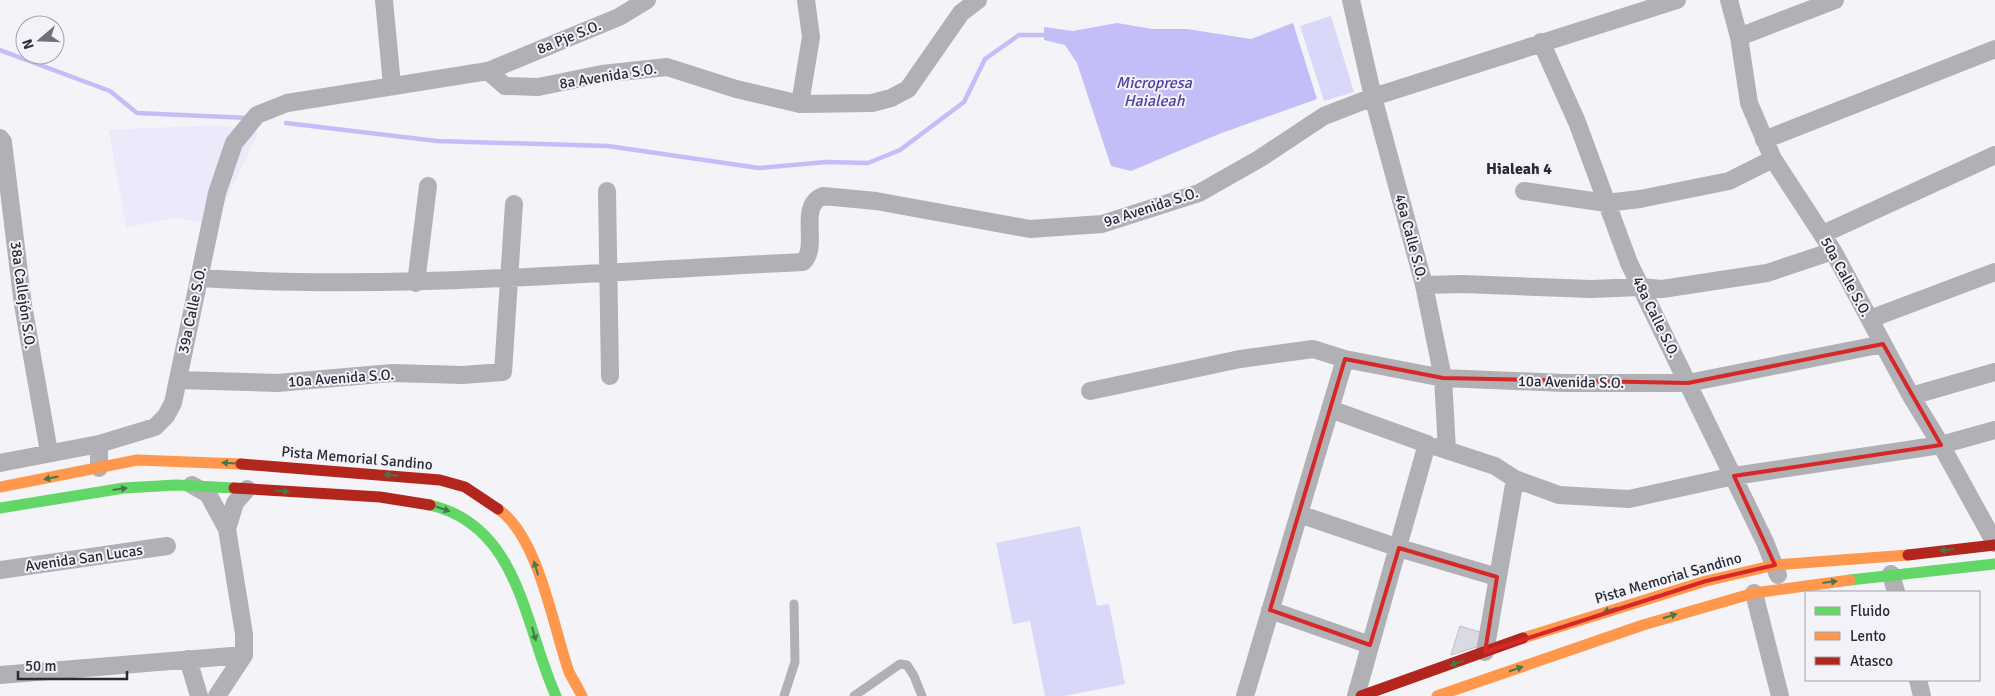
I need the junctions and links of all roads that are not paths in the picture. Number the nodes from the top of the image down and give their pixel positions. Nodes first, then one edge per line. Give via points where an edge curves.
1 (384, 0) edge
2 (647, 0) edge
3 (806, 0) edge
4 (978, 0) edge
5 (1351, 0) edge
6 (1677, 0) edge
7 (1729, 0) edge
8 (1835, 0) edge
9 (1739, 38) junction
10 (1541, 42) junction
11 (1995, 49) edge
12 (488, 71) junction
13 (392, 85) junction
14 (1373, 97) junction
15 (800, 104) junction
16 (0, 138) edge
17 (1764, 140) junction
18 (1995, 155) edge
19 (1773, 159) junction
20 (428, 186) dead end
21 (607, 191) dead end
22 (1524, 191) dead end
23 (1606, 203) junction
24 (514, 204) dead end
25 (1823, 234) junction
26 (1833, 251) junction
27 (609, 271) junction
28 (1995, 272) edge
29 (199, 278) junction
30 (507, 278) junction
31 (416, 283) junction
32 (1424, 285) junction
33 (1641, 287) junction
34 (1870, 319) junction
35 (1883, 344) junction
36 (1345, 359) junction
37 (1995, 372) edge
38 (610, 376) dead end
39 (1444, 378) junction
40 (178, 380) junction
41 (1688, 383) junction
42 (1090, 391) dead end
43 (1911, 396) junction
44 (1330, 409) junction
45 (1995, 430) edge
46 (99, 444) junction
47 (1427, 444) junction
48 (1941, 445) junction
49 (1447, 450) junction
50 (50, 452) junction
51 (0, 463) edge
52 (99, 468) junction
53 (1734, 476) junction
54 (1515, 479) junction
55 (192, 485) junction
56 (0, 487) edge
57 (247, 489) junction
58 (37, 503) junction
59 (0, 508) edge
60 (1299, 514) junction
61 (227, 529) junction
62 (1995, 544) edge
63 (167, 546) dead end
64 (1399, 548) junction
65 (1995, 564) edge
66 (1775, 565) junction
67 (0, 570) edge
68 (1891, 574) junction
69 (1497, 577) junction
70 (1781, 587) junction
71 (1896, 591) edge
72 (1754, 592) junction
73 (794, 604) dead end
74 (1270, 610) junction
75 (1370, 645) junction
76 (1485, 652) junction
77 (244, 655) junction
78 (188, 659) junction
79 (0, 675) edge
80 (1918, 681) edge
81 (199, 696) edge
82 (217, 696) edge
83 (556, 696) edge
84 (582, 696) edge
85 (784, 696) edge
86 (854, 696) edge
87 (922, 696) edge
88 (1245, 696) edge
89 (1356, 696) edge
90 (1361, 696) edge
91 (1437, 696) edge
92 (1780, 696) edge
93 (1922, 696) edge

1 - 13 street
2 - 12 street, 8a Pje S.O. via 619,17
3 - 15 street via 811,37
4 - 15 street, 8a Avenida S.O. via 961,13 908,89 872,103
5 - 14 street, 46a Calle S.O.
6 - 10 street, 9a Avenida S.O.
7 - 9 street, 50a Calle S.O.
8 - 9 street
9 - 17 street, 50a Calle S.O. via 1749,103
10 - 14 street, 9a Avenida S.O.
10 - 23 street, 48a Calle S.O. via 1577,122
11 - 17 street
12 - 13 street
12 - 15 street, 8a Avenida S.O. via 505,86 538,87 602,74 667,67 736,89
13 - 29 street, 39a Calle S.O. via 287,103 257,115 234,142 217,192
14 - 27 street, 9a Avenida S.O. via 1324,116 1259,159 1199,193 1102,224 1030,229 876,201 823,196 812,205 810,250 803,262
14 - 32 street, 46a Calle S.O.
16 - 50 street, 38a Callejón S.O. via 23,305
17 - 19 street, 50a Calle S.O.
18 - 25 street
19 - 23 street via 1729,181
19 - 25 street, 50a Calle S.O.
20 - 31 street
21 - 27 street
22 - 23 street
23 - 33 street, 48a Calle S.O.
24 - 30 street
25 - 26 street, 50a Calle S.O.
26 - 33 street via 1766,273 1662,289
26 - 34 street, 50a Calle S.O.
27 - 30 street
27 - 38 street
28 - 34 street
29 - 31 street
29 - 40 street, 39a Calle S.O.
30 - 31 street
30 - 40 street, 10a Avenida S.O. via 503,372 392,374 276,383
32 - 33 street
32 - 39 street, 46a Calle S.O.
33 - 41 street, 48a Calle S.O.
34 - 35 street, 50a Calle S.O.
35 - 41 street, 10a Avenida S.O.
35 - 43 street, 50a Calle S.O.
36 - 39 street, 10a Avenida S.O.
36 - 42 street, 10a Avenida S.O. via 1313,349 1240,359
36 - 44 street
37 - 43 street
39 - 41 street, 10a Avenida S.O. via 1564,383
39 - 49 street, 46a Calle S.O.
40 - 46 street, 39a Calle S.O. via 173,403 155,427
41 - 53 street, 48a Calle S.O.
43 - 48 street, 50a Calle S.O.
44 - 47 street
44 - 60 street
45 - 48 street
46 - 50 street, 39a Calle S.O.
46 - 52 street
47 - 49 street
47 - 64 street
48 - 53 street
48 - 62 street, 50a Calle S.O.
49 - 54 street via 1495,466
50 - 51 street, 39a Calle S.O.
52 -> 56 main road, Pista Memorial Sandino
52 - 58 main road via 94,482 56,490
84 -> 52 main road, Pista Memorial Sandino via 567,665 533,558 518,530 502,512 465,487 440,480 181,460 137,460
53 - 54 street via 1629,499 1559,495
53 - 66 street, 48a Calle S.O.
54 - 69 street
55 - 57 main road
58 -> 55 main road via 142,486
55 - 61 street via 208,494
57 - 61 street via 235,503
57 -> 83 main road via 363,495 413,502 442,508 467,520 488,537 513,574 546,677
58 - 59 main road
60 - 64 street
60 - 74 street
61 - 77 street via 244,634
62 -> 66 main road, Pista Memorial Sandino via 1911,555
63 - 67 street, Avenida San Lucas
64 - 69 street
64 - 75 street
65 - 68 main road
66 - 70 street, 48a Calle S.O.
66 -> 76 main road, Pista Memorial Sandino via 1706,580
70 -> 68 main road
68 - 71 street
69 - 76 street
70 - 72 main road
91 -> 72 main road via 1642,625
72 - 92 street
73 - 85 lane via 796,662
74 - 75 street
74 - 88 street
75 - 89 street
76 -> 90 main road, Pista Memorial Sandino
77 - 78 street
77 - 82 street
78 - 79 street
78 - 81 street
80 - 93 street
86 - 87 lane via 900,664 907,665

